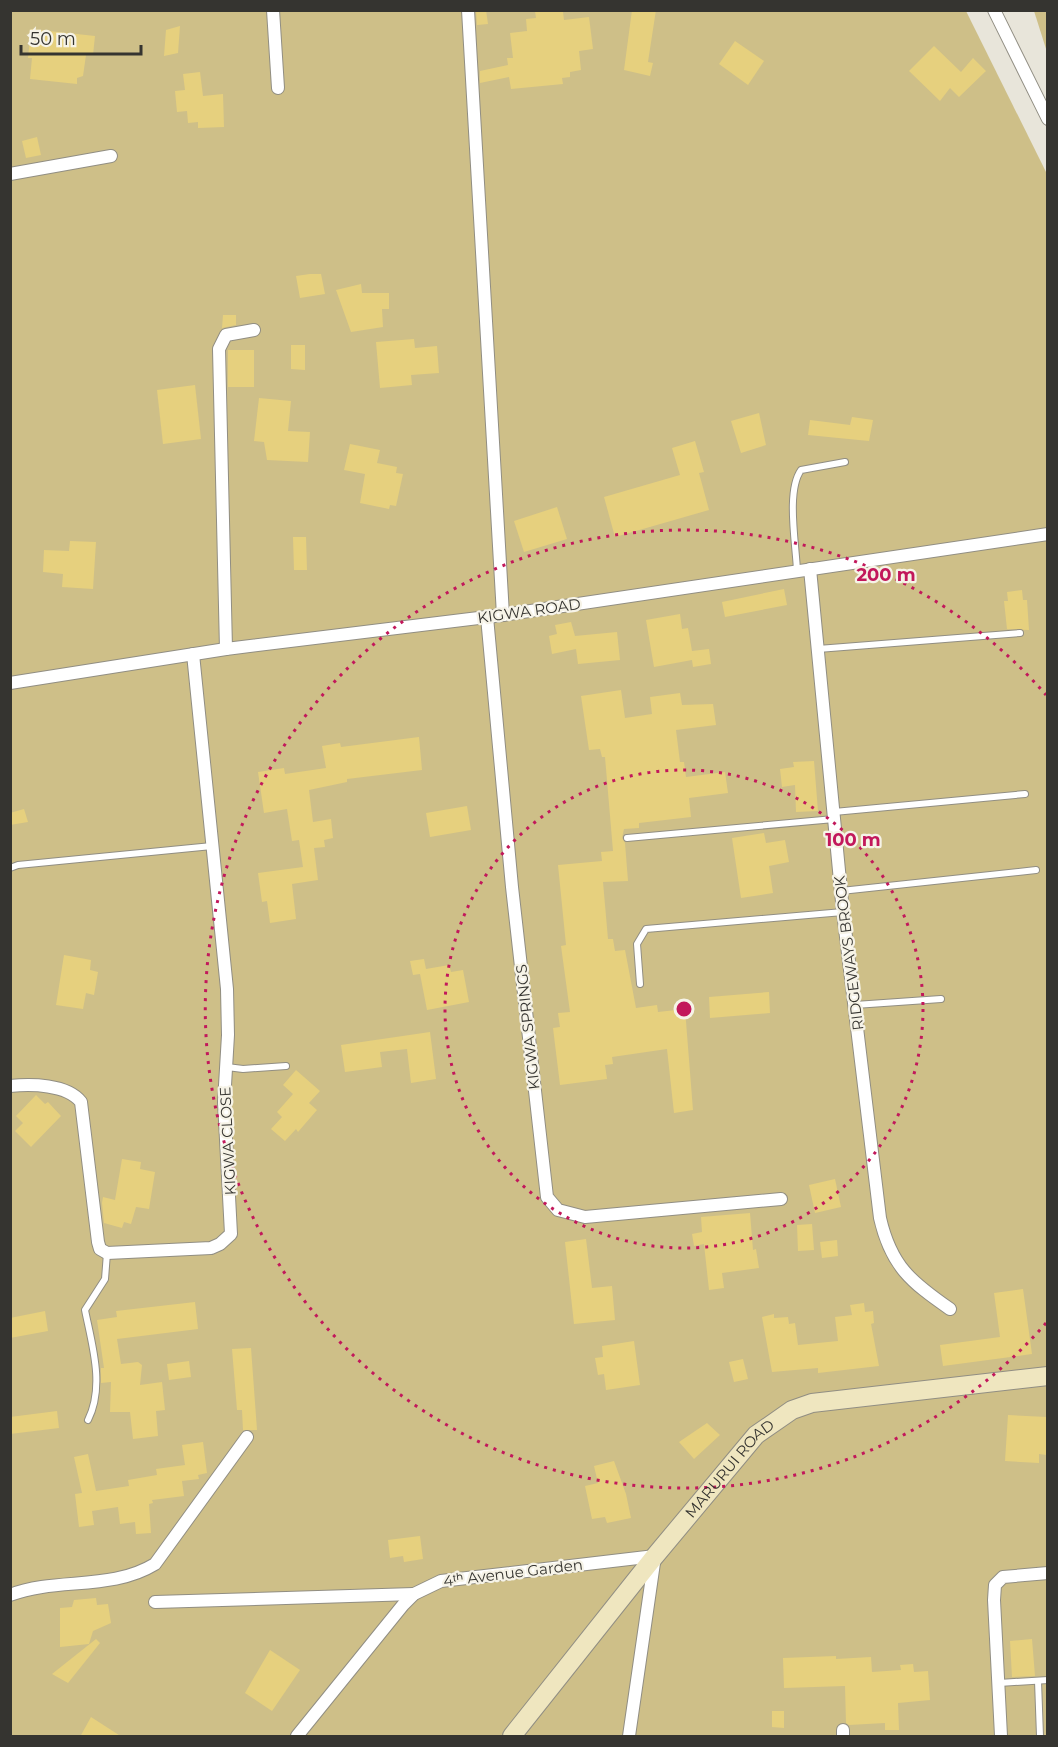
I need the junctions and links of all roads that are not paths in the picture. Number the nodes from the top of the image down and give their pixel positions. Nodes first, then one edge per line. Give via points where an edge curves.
1 (273, 10) edge
2 (468, 10) edge
3 (994, 10) edge
4 (278, 87) dead end
5 (1047, 119) edge
6 (111, 156) dead end
7 (10, 174) edge
8 (254, 330) dead end
9 (845, 462) dead end
10 (1047, 534) edge
11 (803, 570) junction
12 (503, 615) junction
13 (487, 617) junction
14 (1020, 633) dead end
15 (226, 649) junction
16 (817, 649) junction
17 (193, 654) junction
18 (10, 683) edge
19 (1025, 794) dead end
20 (834, 816) junction
21 (627, 838) dead end
22 (212, 846) junction
23 (10, 868) edge
24 (1036, 870) dead end
25 (841, 891) junction
26 (843, 912) junction
27 (640, 984) dead end
28 (942, 999) dead end
29 (855, 1005) junction
30 (286, 1066) dead end
31 (226, 1067) junction
32 (10, 1086) edge
33 (781, 1199) dead end
34 (107, 1253) junction
35 (950, 1309) dead end
36 (1047, 1376) edge
37 (88, 1420) dead end
38 (247, 1437) dead end
39 (655, 1556) junction
40 (1047, 1573) edge
41 (414, 1594) junction
42 (10, 1595) edge
43 (155, 1602) dead end
44 (1047, 1680) edge
45 (1038, 1681) junction
46 (999, 1683) junction
47 (297, 1737) edge
48 (512, 1737) edge
49 (629, 1737) edge
50 (1001, 1737) edge
51 (1040, 1737) edge

1 - 4 street
2 - 12 street
3 - 5 street
6 - 7 street
8 - 15 street via 226,335 219,349
9 - 11 lane via 801,470 796,477 793,498
10 - 11 street, KIGWA ROAD
11 - 12 street, KIGWA ROAD
11 - 16 street, RIDGEWAYS BROOK
12 - 13 street, KIGWA ROAD
13 - 15 street, KIGWA ROAD
13 - 33 street, KIGWA SPRINGS via 547,1197 558,1210 585,1217
14 - 16 lane
15 - 17 street, KIGWA ROAD
16 - 20 street, RIDGEWAYS BROOK
17 - 18 street, KIGWA ROAD
17 - 22 street, KIGWA CLOSE
19 - 20 lane
20 - 21 lane
20 - 25 street, RIDGEWAYS BROOK
22 - 23 lane via 18,864
22 - 31 street, KIGWA CLOSE via 227,989
24 - 25 lane
25 - 26 street, RIDGEWAYS BROOK
26 - 27 lane via 646,929 637,944
26 - 29 street, RIDGEWAYS BROOK
28 - 29 lane
29 - 35 street, RIDGEWAYS BROOK via 883,1233 890,1252 908,1278
30 - 31 lane via 243,1070
31 - 34 street, KIGWA CLOSE via 224,1102 231,1234 211,1248
32 - 34 street via 38,1084 73,1095 81,1102 98,1242
34 - 37 lane via 105,1279 85,1310 96,1359
36 - 39 street, MARURUI ROAD via 829,1400 792,1410 756,1435
38 - 42 street via 155,1564 119,1579
39 - 41 street, 4ᵗʰ Avenue Garden via 441,1581
39 - 48 street, MARURUI ROAD
39 - 49 street
40 - 46 street via 1003,1577 995,1585
41 - 43 street
41 - 47 street, 4ᵗʰ Avenue Garden
44 - 45 lane
45 - 46 lane
45 - 51 lane
46 - 50 street

